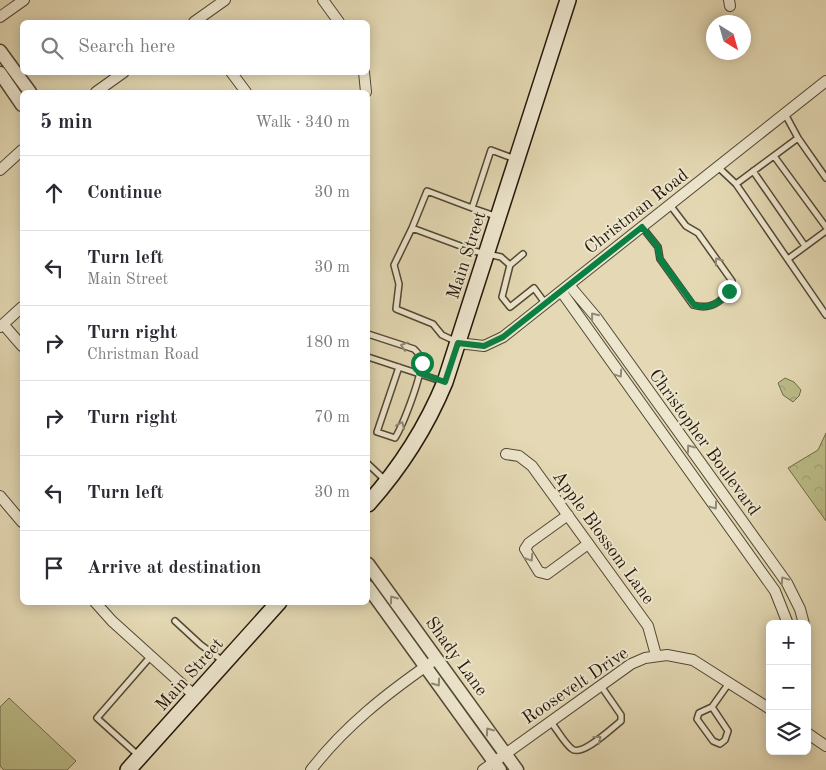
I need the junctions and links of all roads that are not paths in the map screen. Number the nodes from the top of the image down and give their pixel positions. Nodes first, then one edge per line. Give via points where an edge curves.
1 (24, 0) edge
2 (225, 0) edge
3 (323, 0) edge
4 (566, 1) edge
5 (0, 17) edge
6 (197, 20) edge
7 (338, 20) edge
8 (0, 51) edge
9 (0, 74) edge
10 (120, 75) edge
11 (233, 75) edge
12 (364, 75) edge
13 (826, 81) edge
14 (29, 90) edge
15 (99, 90) edge
16 (244, 90) edge
17 (366, 90) edge
18 (20, 102) edge
19 (785, 114) junction
20 (798, 138) junction
21 (20, 152) edge
22 (774, 156) junction
23 (516, 160) junction
24 (718, 167) junction
25 (0, 170) edge
26 (753, 171) junction
27 (826, 178) edge
28 (736, 184) junction
29 (670, 205) junction
30 (472, 208) junction
31 (498, 217) junction
32 (642, 227) junction
33 (412, 228) junction
34 (826, 228) edge
35 (826, 232) edge
36 (805, 246) junction
37 (486, 254) junction
38 (523, 254) dead end
39 (788, 259) junction
40 (510, 265) junction
41 (565, 288) junction
42 (546, 304) junction
43 (20, 309) edge
44 (826, 315) edge
45 (2, 326) edge
46 (370, 335) edge
47 (458, 343) junction
48 (20, 344) edge
49 (370, 358) edge
50 (399, 367) junction
51 (419, 373) junction
52 (445, 382) junction
53 (506, 454) dead end
54 (370, 466) edge
55 (387, 482) junction
56 (0, 496) edge
57 (370, 502) edge
58 (568, 515) junction
59 (20, 520) edge
60 (588, 544) junction
61 (370, 567) edge
62 (370, 590) edge
63 (99, 605) edge
64 (276, 605) edge
65 (786, 620) edge
66 (803, 620) edge
67 (176, 621) dead end
68 (151, 656) junction
69 (656, 656) junction
70 (437, 659) junction
71 (225, 662) junction
72 (426, 667) junction
73 (729, 682) junction
74 (600, 685) junction
75 (195, 696) junction
76 (766, 706) edge
77 (712, 708) junction
78 (550, 721) junction
79 (811, 736) edge
80 (826, 746) edge
81 (505, 753) junction
82 (140, 757) junction
83 (497, 766) edge
84 (128, 770) edge
85 (311, 770) edge
86 (483, 770) edge
87 (517, 770) edge

1 - 5 street
2 - 6 street
3 - 7 street
4 - 23 main road, Main Street
8 - 14 street
9 - 18 street
10 - 15 street
11 - 16 street
12 - 17 street
13 - 19 street, Christman Road
19 - 20 lane
19 - 24 street, Christman Road
20 - 22 lane
20 - 27 lane
21 - 25 street
22 - 26 lane
22 - 34 lane
23 - 30 lane via 491,150
23 - 31 main road, Main Street
24 - 28 lane
24 - 29 street, Christman Road
26 - 28 lane
26 - 36 lane
28 - 39 lane
29 - 32 street, Christman Road
32 -> 29 lane via 658,247 660,259 694,305 704,307 719,302 729,291 732,280 698,233 686,226
30 - 31 lane
30 - 33 lane via 427,191
31 - 37 main road, Main Street
32 - 41 street, Christman Road
33 - 37 lane
33 - 47 lane via 394,265 399,284 396,309 434,324 442,335
35 - 36 lane
36 - 39 lane
37 - 40 lane via 501,257
37 - 47 main road, Main Street
38 - 40 lane
39 - 44 lane
40 - 42 lane via 502,297 510,307 534,288
41 - 42 street, Christman Road
41 -> 65 street, Christopher Boulevard via 774,591
66 -> 41 street, Christopher Boulevard via 787,583 596,317
42 - 47 street, Christman Road via 498,340 478,346
43 - 45 street
45 - 48 street
51 -> 46 lane via 422,363 414,349
47 - 52 main road, Main Street
49 - 50 lane
50 - 51 lane
50 -> 51 lane via 377,432 395,438 402,427
51 - 52 lane
52 - 55 main road, Main Street via 426,425
53 - 58 street, Apple Blossom Lane via 528,461
54 - 55 lane
55 - 57 main road, Main Street
56 - 59 street
58 - 60 street, Apple Blossom Lane
58 -> 60 street via 530,543 525,549 528,557 539,572 546,574
60 - 69 street, Apple Blossom Lane via 650,630
70 -> 61 street, Shady Lane
62 - 72 street, Shady Lane
63 - 68 street
64 - 71 main road, Main Street
67 - 71 lane
68 - 75 street
68 - 82 lane via 97,718
69 - 73 street, Roosevelt Drive via 693,660
69 - 74 street, Roosevelt Drive via 631,664
70 - 72 street
81 -> 70 street, Shady Lane
71 - 75 main road, Main Street
72 -> 83 street, Shady Lane
72 - 85 street via 358,718
73 - 76 street, Roosevelt Drive
73 - 77 lane
74 - 78 street, Roosevelt Drive
78 -> 74 lane via 572,749 585,749 621,721 621,714
75 - 82 main road, Main Street
77 - 77 lane via 728,731 720,744 713,741 697,719 699,713
78 - 81 street, Roosevelt Drive
79 - 80 street
81 - 83 street, Roosevelt Drive
81 - 87 street, Shady Lane
82 - 84 main road, Main Street
83 - 86 street, Roosevelt Drive

